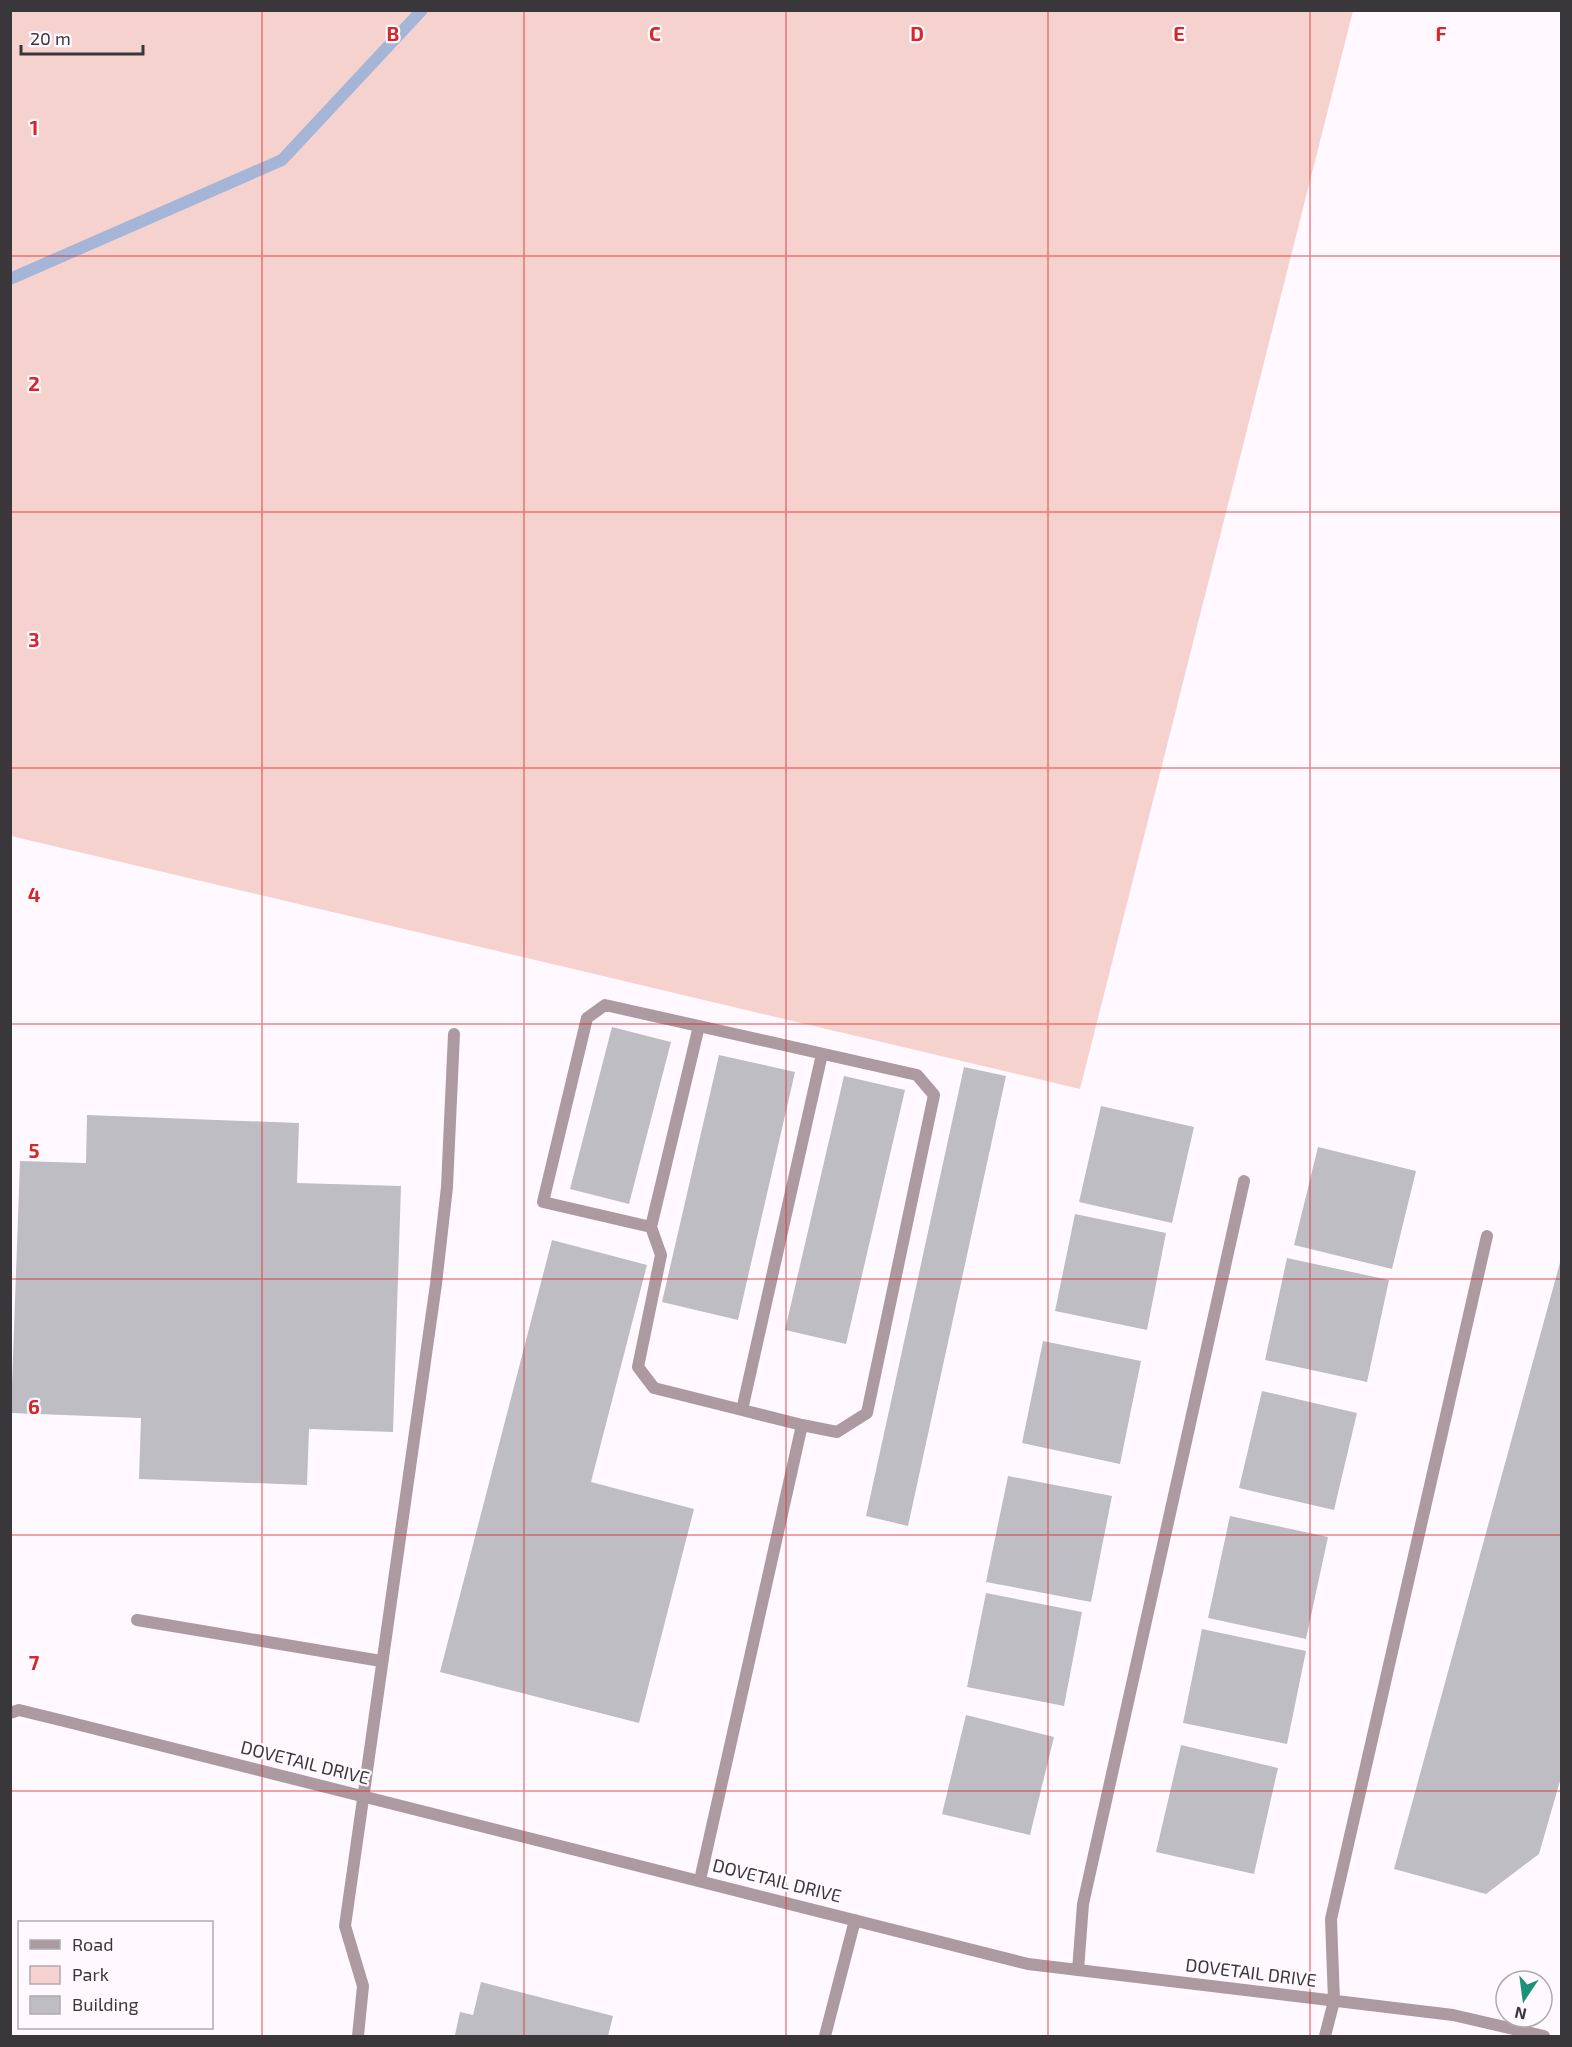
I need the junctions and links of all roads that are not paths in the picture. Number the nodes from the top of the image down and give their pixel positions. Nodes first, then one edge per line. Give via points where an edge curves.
1 (699, 1026) junction
2 (454, 1034) dead end
3 (822, 1054) junction
4 (1244, 1181) dead end
5 (651, 1227) junction
6 (1487, 1236) dead end
7 (742, 1410) junction
8 (802, 1425) junction
9 (137, 1620) dead end
10 (381, 1660) junction
11 (10, 1713) edge
12 (362, 1796) junction
13 (700, 1880) junction
14 (855, 1920) junction
15 (1078, 1970) junction
16 (1334, 2001) junction
17 (358, 2037) edge
18 (825, 2037) edge
19 (1325, 2037) edge
20 (1544, 2037) edge

1 - 3 street
1 - 5 street
1 - 5 street via 605,1005 587,1018 543,1202
2 - 10 street via 447,1187 436,1284
3 - 7 street
3 - 8 street via 917,1075 934,1095 867,1413 837,1432
4 - 15 street via 1083,1904
5 - 7 street via 661,1255 638,1367 654,1388
6 - 16 street via 1331,1919
7 - 8 street
8 - 13 street
9 - 10 street
10 - 12 street
11 - 12 street, DOVETAIL DRIVE via 19,1710
12 - 13 street, DOVETAIL DRIVE
12 - 17 street via 345,1926 363,1986
13 - 14 street, DOVETAIL DRIVE
14 - 15 street, DOVETAIL DRIVE via 1028,1964
14 - 18 street
15 - 16 street, DOVETAIL DRIVE
16 - 19 street
16 - 20 street, DOVETAIL DRIVE via 1453,2015

